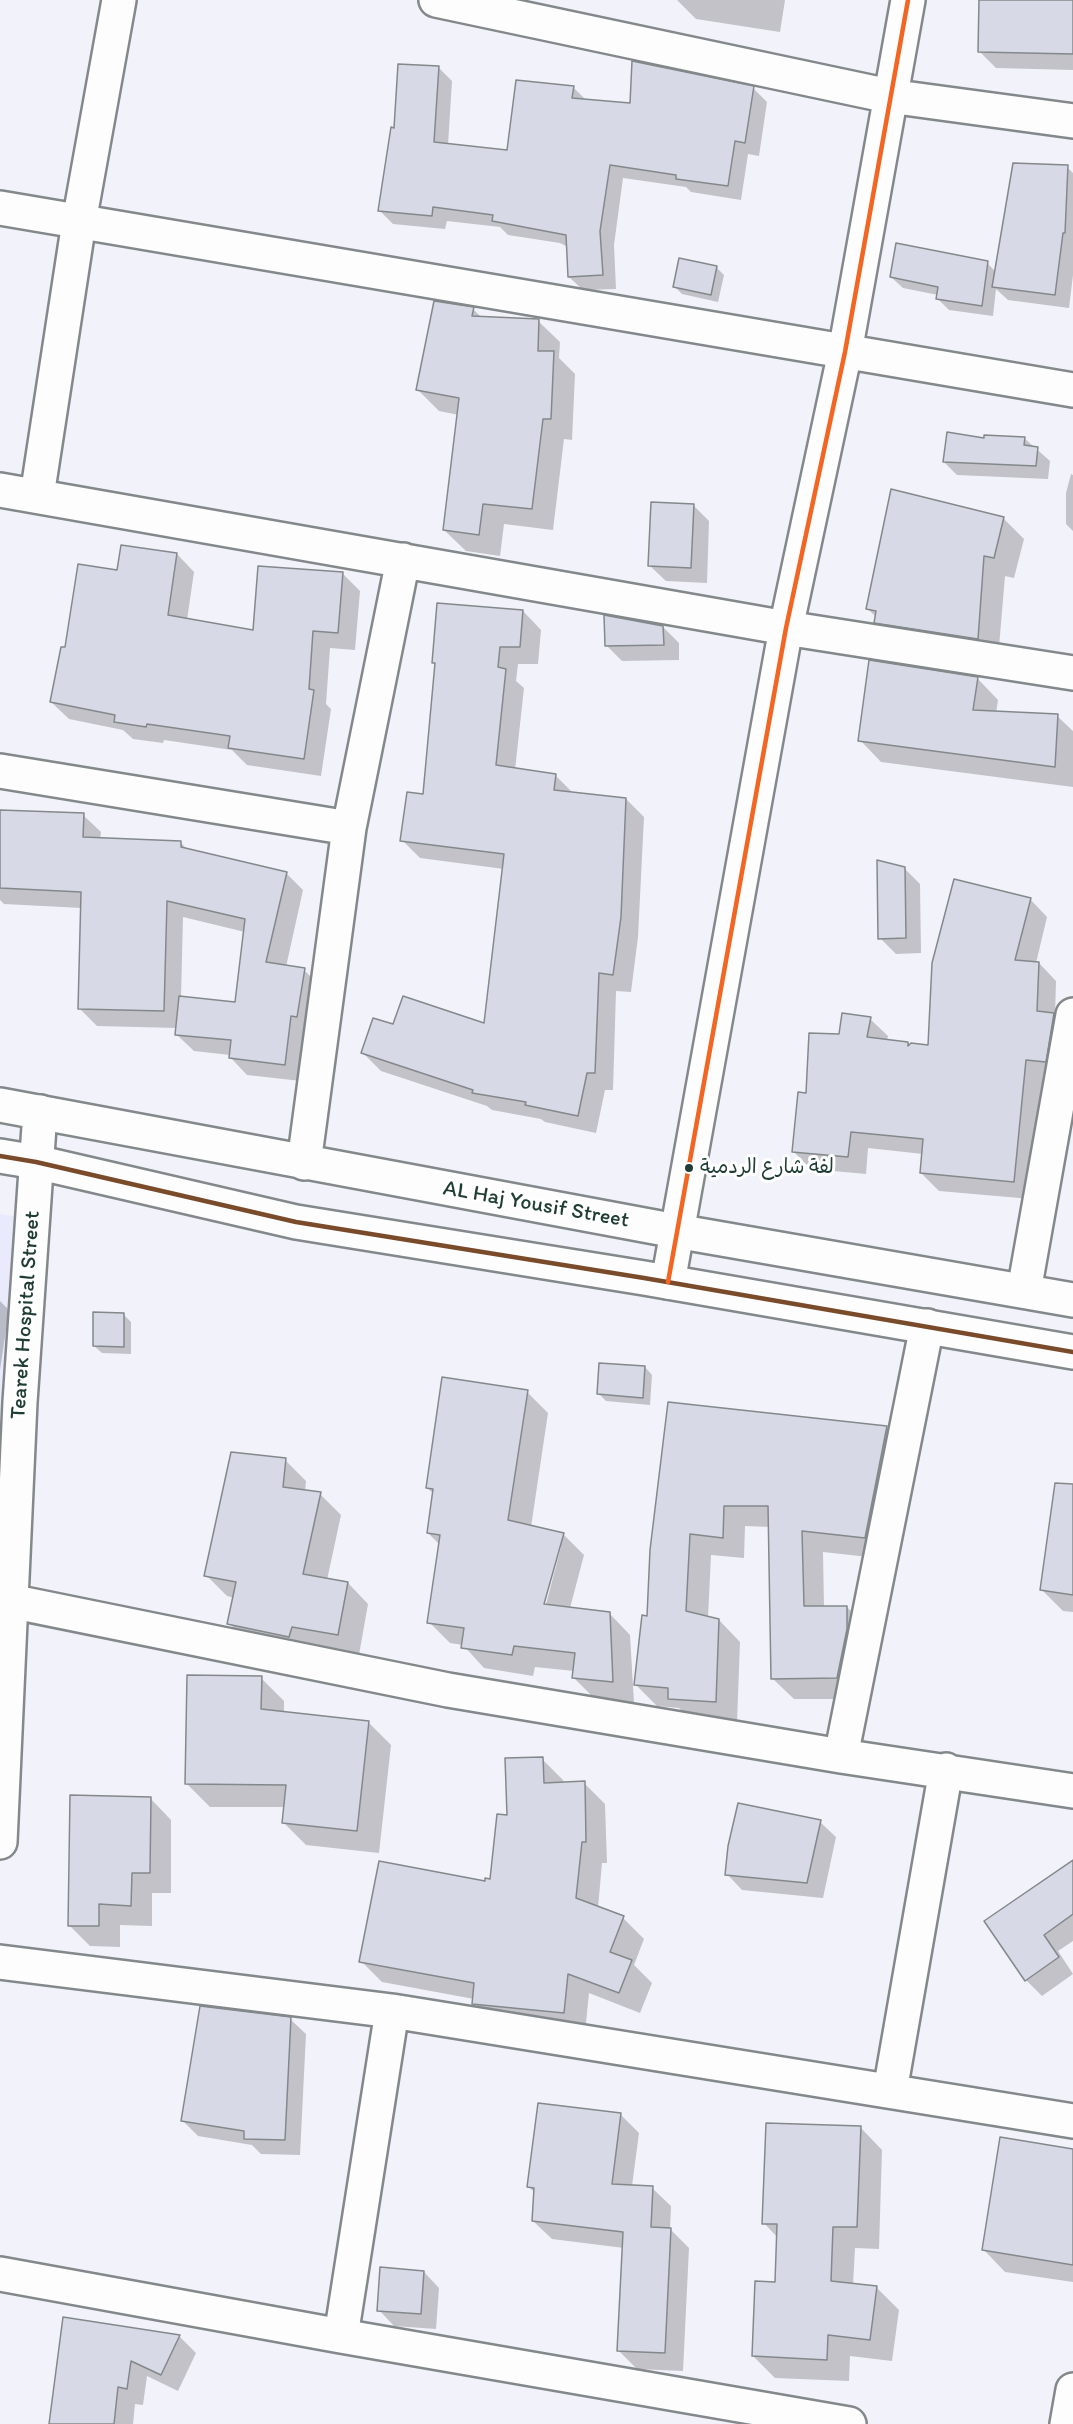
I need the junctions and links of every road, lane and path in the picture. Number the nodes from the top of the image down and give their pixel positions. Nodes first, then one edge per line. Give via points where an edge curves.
1 (120, 0) edge
2 (436, 0) edge
3 (908, 0) edge
4 (889, 96) junction
5 (1073, 121) edge
6 (0, 208) edge
7 (79, 222) junction
8 (845, 352) junction
9 (1073, 390) edge
10 (0, 490) edge
11 (38, 496) junction
12 (402, 560) junction
13 (786, 628) junction
14 (1073, 673) edge
15 (0, 771) edge
16 (349, 828) junction
17 (1073, 1015) edge
18 (0, 1105) edge
19 (40, 1112) junction
20 (0, 1156) edge
21 (36, 1162) junction
22 (304, 1162) junction
23 (676, 1231) junction
24 (668, 1282) junction
25 (1024, 1291) junction
26 (1073, 1300) edge
27 (927, 1326) junction
28 (1073, 1352) edge
29 (5, 1600) edge
30 (841, 1756) junction
31 (946, 1770) junction
32 (1, 1785) edge
33 (1073, 1791) edge
34 (0, 1842) edge
35 (0, 1962) edge
36 (392, 2011) junction
37 (890, 2091) junction
38 (1073, 2121) edge
39 (0, 2274) edge
40 (341, 2336) junction
41 (1073, 2390) edge
42 (849, 2424) edge
43 (1067, 2424) edge

1 - 7 street
2 - 4 street
3 - 4 street
4 - 5 street
4 - 8 street
6 - 7 street
7 - 8 street
7 - 11 street
8 - 9 street
8 - 13 street
10 - 11 street
11 - 12 street
12 - 13 street
12 - 16 street
13 - 14 street
13 - 23 street
15 - 16 street
16 - 22 street
17 - 25 street
18 - 19 street, AL Haj Yousif Street
19 - 21 street, Tearek Hospital Street
19 - 22 street, AL Haj Yousif Street
20 - 21 street
21 - 24 street via 296,1222
21 - 29 street, Tearek Hospital Street
22 - 23 street, AL Haj Yousif Street
23 - 24 street
23 - 25 street, AL Haj Yousif Street
24 - 27 street
25 - 26 street, AL Haj Yousif Street
27 - 28 street
27 - 30 street
29 - 30 street via 448,1689
29 - 32 street, Tearek Hospital Street
30 - 31 street
31 - 33 street
31 - 37 street
32 - 34 street, Tearek Hospital Street
35 - 36 street
36 - 37 street
36 - 40 street
37 - 38 street
39 - 40 street
40 - 42 street
41 - 43 street

